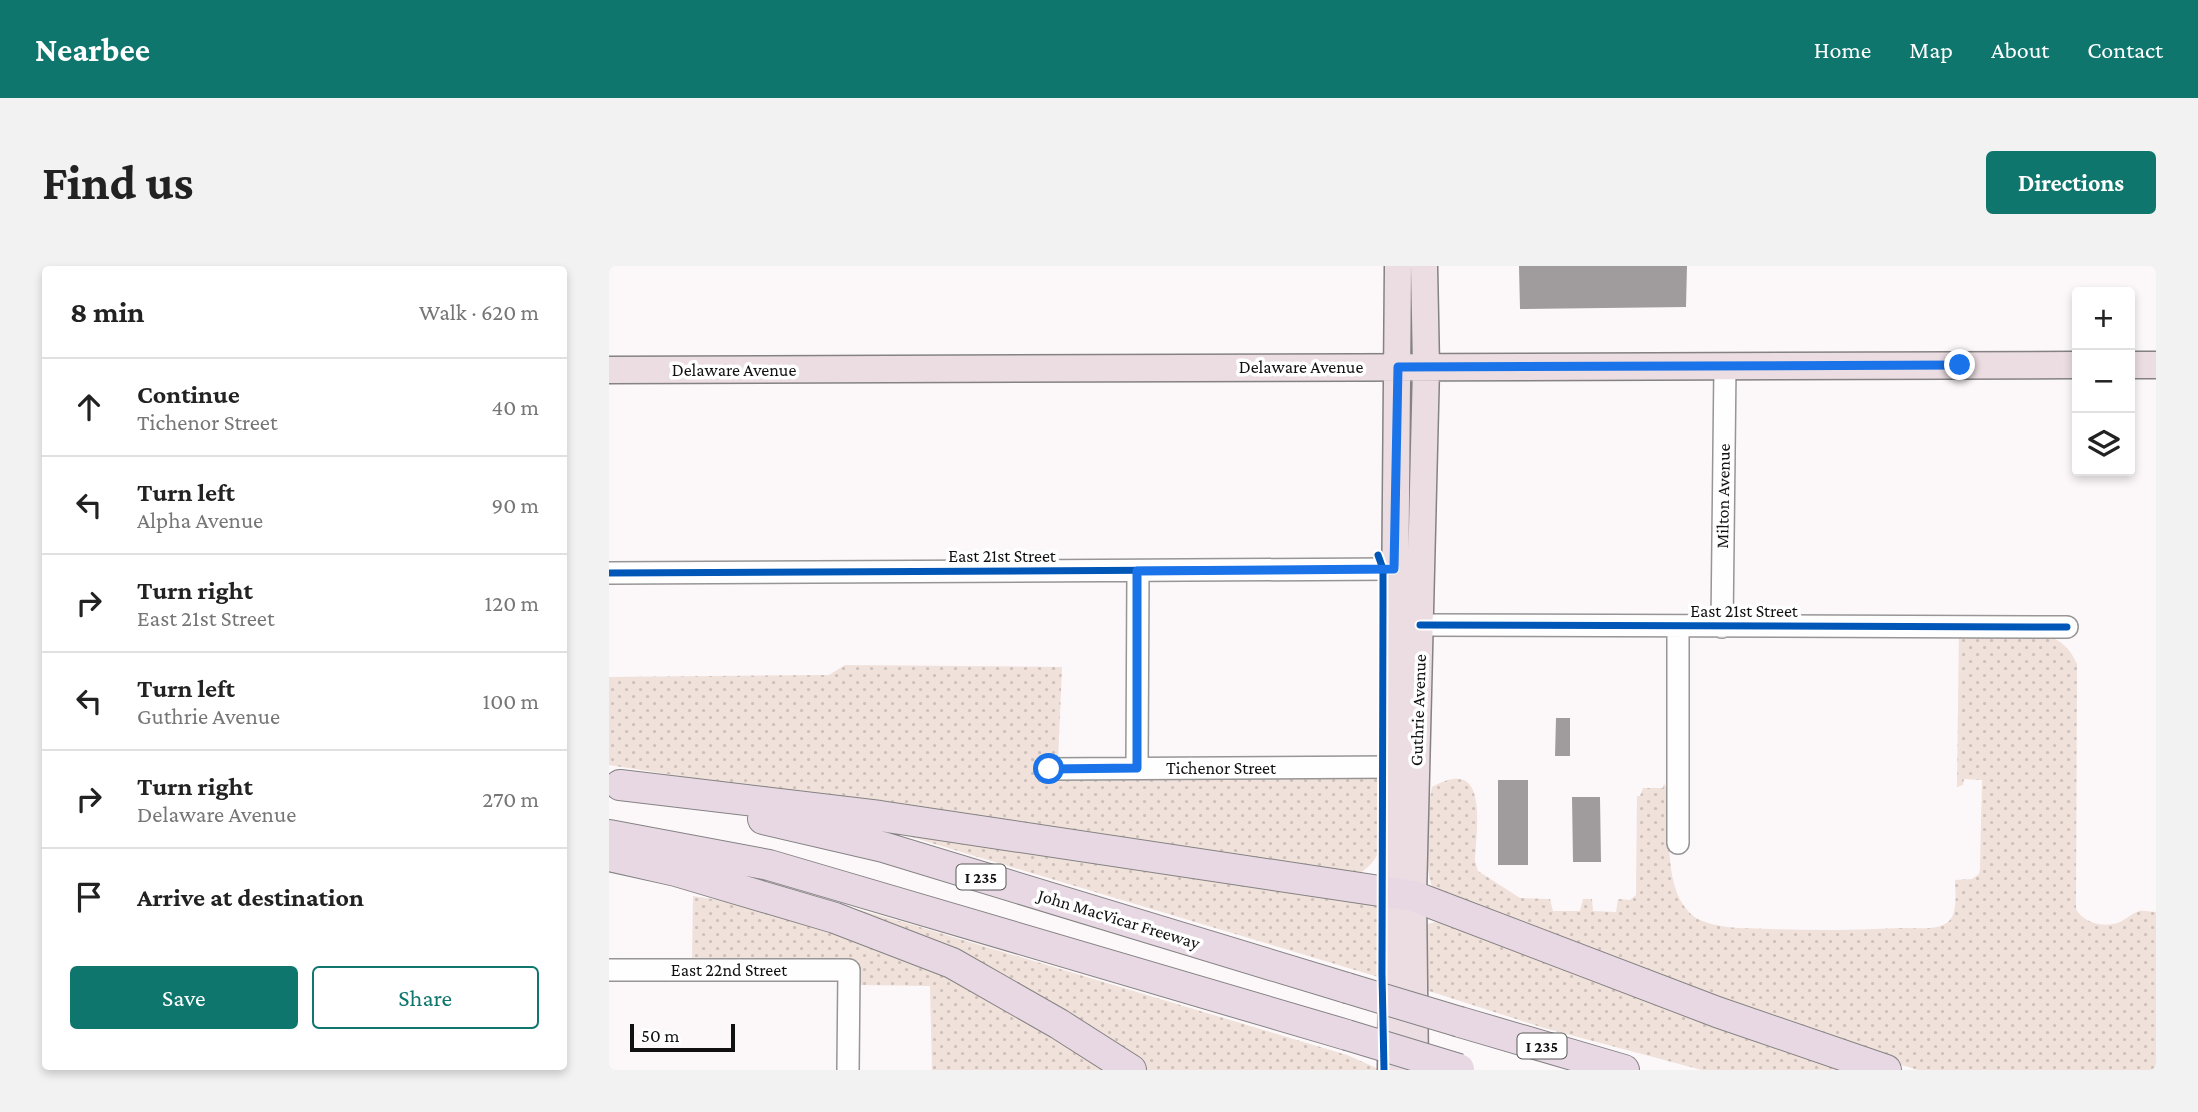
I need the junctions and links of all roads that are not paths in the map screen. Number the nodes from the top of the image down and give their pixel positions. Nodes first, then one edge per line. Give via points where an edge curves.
1 (1398, 266) edge
2 (1424, 266) edge
3 (2072, 365) edge
4 (2135, 365) edge
5 (2156, 365) edge
6 (1725, 366) junction
7 (1398, 367) junction
8 (1426, 367) junction
9 (609, 370) edge
10 (1394, 569) junction
11 (1137, 571) junction
12 (609, 573) edge
13 (1420, 625) junction
14 (1678, 627) junction
15 (1722, 627) junction
16 (2067, 627) dead end
17 (1394, 767) junction
18 (1137, 768) junction
19 (1049, 769) dead end
20 (615, 785) edge
21 (609, 835) edge
22 (1678, 843) dead end
23 (609, 856) edge
24 (1402, 894) junction
25 (609, 970) edge
26 (848, 1070) edge
27 (1131, 1070) edge
28 (1391, 1070) edge
29 (1415, 1070) edge
30 (1460, 1070) edge
31 (1624, 1070) edge
32 (1886, 1070) edge

1 - 7 main road, Guthrie Avenue
2 - 8 main road, Guthrie Avenue
3 - 6 main road, Delaware Avenue
4 - 5 main road
6 - 8 main road, Delaware Avenue
6 - 15 street, Milton Avenue
7 - 8 main road, Delaware Avenue
7 - 9 main road, Delaware Avenue
7 - 10 main road, Guthrie Avenue
8 - 13 main road, Guthrie Avenue
10 - 11 street, East 21st Street
10 - 17 main road, Guthrie Avenue
11 - 12 street, East 21st Street
11 - 18 street
13 - 14 street, East 21st Street
13 - 24 main road, Guthrie Avenue
14 - 15 street, East 21st Street
14 - 22 street
15 - 16 street, East 21st Street
17 - 18 street, Tichenor Street
17 - 24 main road, Guthrie Avenue
18 - 19 street, Tichenor Street
20 - 24 highway via 880,816
20 - 31 highway, John MacVicar Freeway / I 235, bridge via 883,847
21 - 30 highway, bridge via 769,865
23 - 27 highway via 835,918 952,963
24 - 28 main road, Guthrie Avenue
24 - 29 main road, Guthrie Avenue
24 - 32 highway
25 - 26 street, East 22nd Street via 849,970

